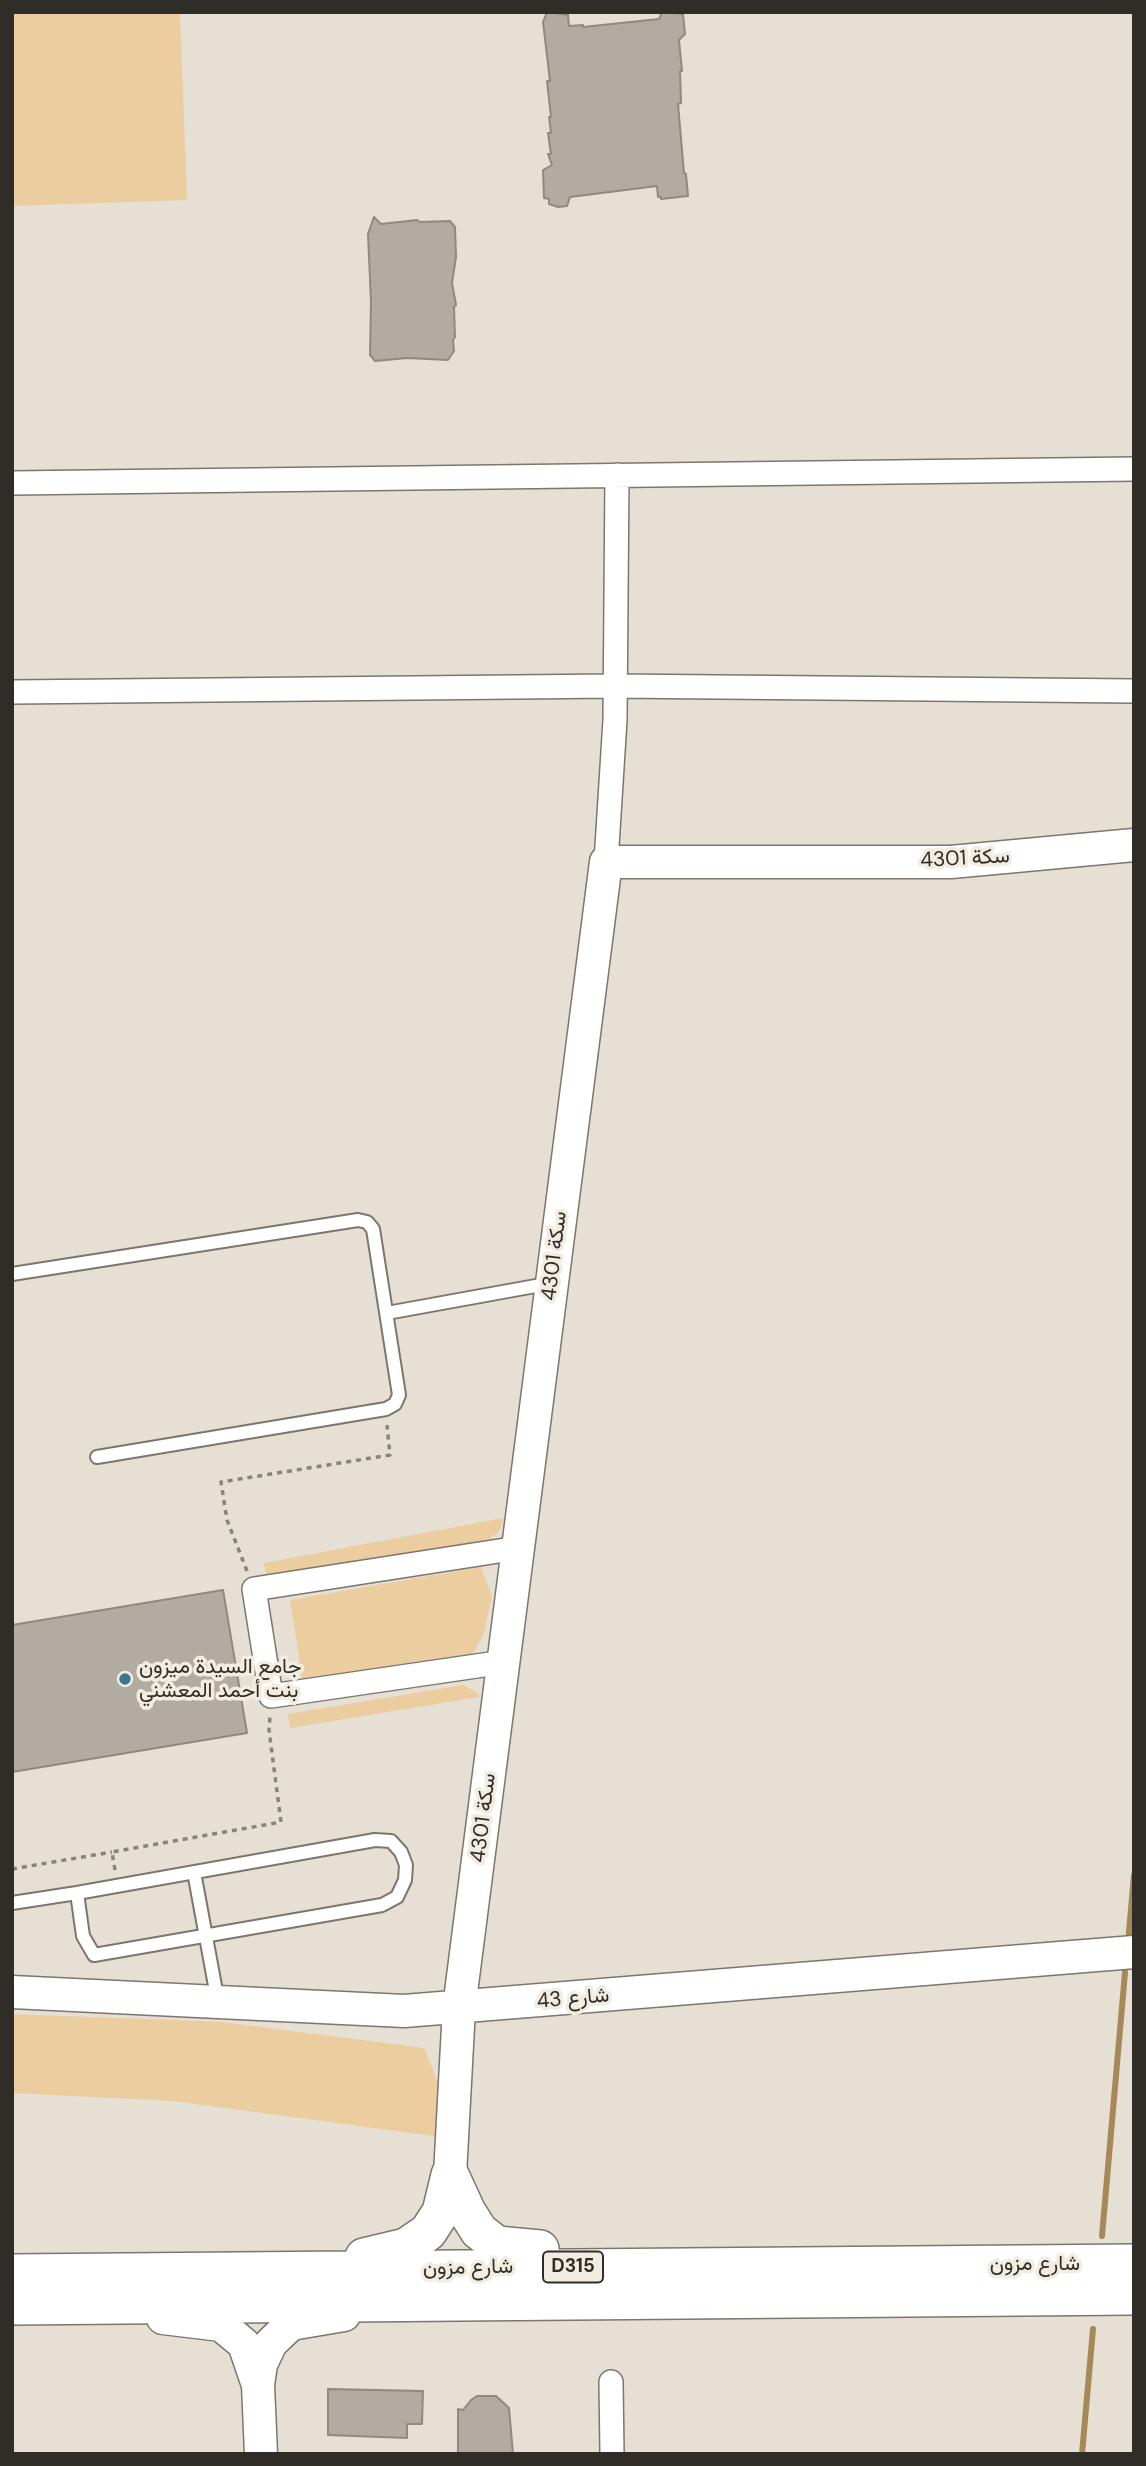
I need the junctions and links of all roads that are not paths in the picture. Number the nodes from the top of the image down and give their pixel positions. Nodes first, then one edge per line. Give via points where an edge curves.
1 (1134, 469) edge
2 (617, 475) junction
3 (12, 483) edge
4 (615, 686) junction
5 (1134, 691) edge
6 (12, 692) edge
7 (1134, 845) edge
8 (606, 862) junction
9 (12, 1274) edge
10 (552, 1283) junction
11 (387, 1313) junction
12 (97, 1457) dead end
13 (518, 1548) junction
14 (504, 1662) junction
15 (194, 1871) junction
16 (77, 1893) junction
17 (12, 1903) edge
18 (206, 1935) junction
19 (1134, 1952) edge
20 (12, 1992) edge
21 (218, 2002) junction
22 (459, 2008) junction
23 (450, 2175) junction
24 (1134, 2263) edge
25 (730, 2266) junction
26 (304, 2271) junction
27 (12, 2273) edge
28 (1134, 2296) edge
29 (419, 2301) junction
30 (51, 2305) junction
31 (12, 2306) edge
32 (611, 2382) dead end
33 (258, 2385) junction
34 (261, 2454) edge
35 (612, 2454) edge

1 - 2 street
2 - 3 street
2 - 4 street
4 - 5 street
4 - 6 street
4 - 8 street
7 - 8 street, سكة 4301 via 951,862
8 - 10 street, سكة 4301
9 - 11 lane via 358,1220 373,1229
10 - 11 lane
10 - 13 street, سكة 4301
11 - 12 lane via 399,1395 386,1409
13 - 14 street, سكة 4301
13 - 14 street via 254,1589 271,1696
14 - 22 street, سكة 4301
15 - 16 lane
15 - 18 lane
15 - 18 lane via 375,1840 391,1841 406,1866 397,1897 382,1905
16 - 17 lane
16 - 18 lane via 83,1936 94,1955
18 - 21 lane
19 - 22 street, شارع 43
20 - 21 street, شارع 43
21 - 22 street, شارع 43 via 404,2011
22 - 23 street, سكة 4301
23 - 25 main road via 479,2231 497,2245
23 - 26 main road via 441,2212 428,2232 406,2247
24 - 25 main road, شارع مزون / D315
25 - 26 main road, شارع مزون / D315
26 - 27 main road, شارع مزون / D315
28 - 29 main road, شارع مزون / D315
29 - 30 main road, شارع مزون / D315
29 - 33 street via 291,2324 271,2343
30 - 31 main road, شارع مزون / D315
30 - 33 street via 221,2325 244,2344
32 - 35 street
33 - 34 street

